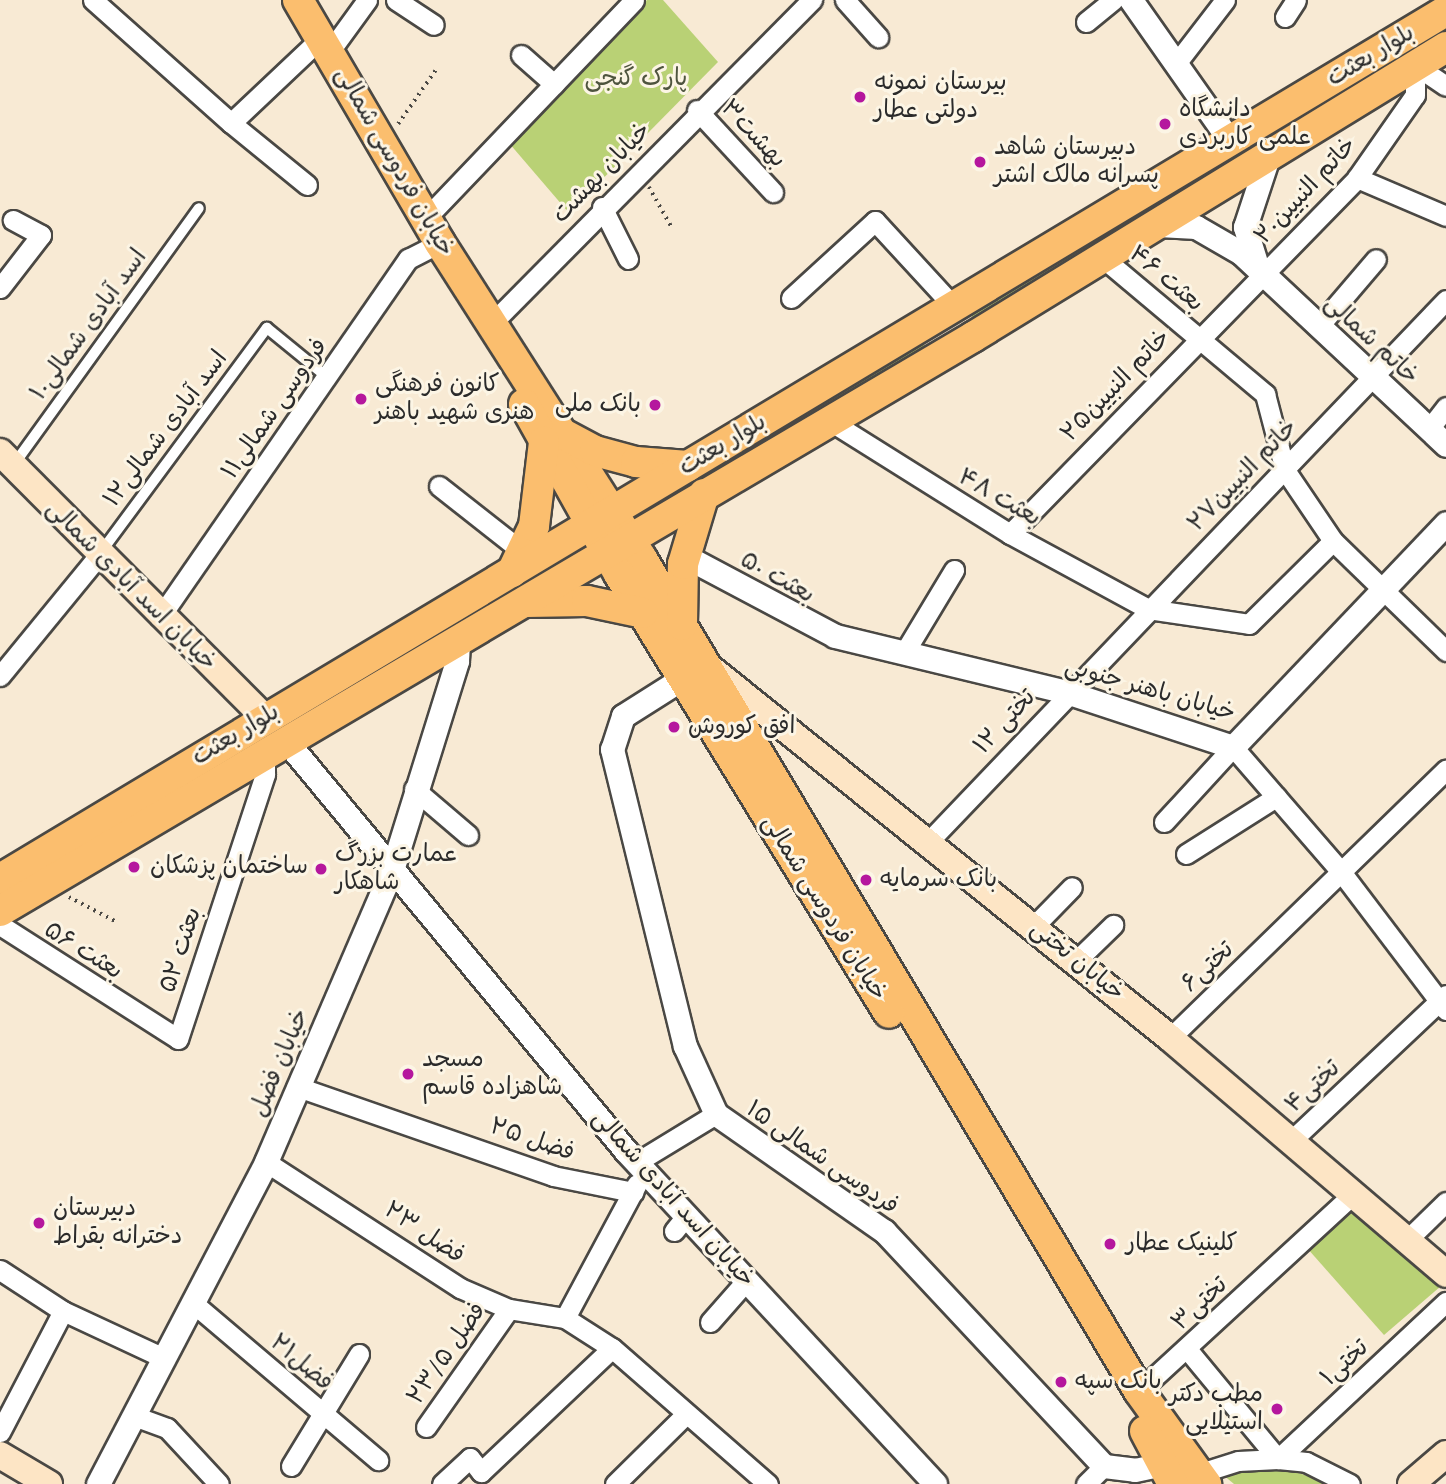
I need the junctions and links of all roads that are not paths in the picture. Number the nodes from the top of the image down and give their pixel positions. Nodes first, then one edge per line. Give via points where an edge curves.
1 (93, 0) edge
2 (298, 0) edge
3 (367, 0) edge
4 (396, 0) edge
5 (634, 0) edge
6 (813, 0) edge
7 (845, 0) edge
8 (1113, 0) edge
9 (1131, 0) edge
10 (1225, 0) edge
11 (1296, 0) edge
12 (1446, 10) edge
13 (1285, 17) dead end
14 (1086, 22) dead end
15 (434, 25) dead end
16 (878, 37) dead end
17 (326, 45) junction
18 (1446, 47) edge
19 (521, 55) dead end
20 (1178, 61) junction
21 (1415, 65) junction
22 (554, 84) junction
23 (1446, 86) edge
24 (697, 110) junction
25 (231, 123) junction
26 (1230, 141) junction
27 (1269, 154) junction
28 (1357, 178) junction
29 (307, 185) dead end
30 (773, 192) dead end
31 (603, 207) junction
32 (200, 208) dead end
33 (1446, 216) edge
34 (13, 220) dead end
35 (1158, 225) junction
36 (433, 230) junction
37 (1104, 258) junction
38 (628, 259) dead end
39 (1376, 259) dead end
40 (1261, 275) junction
41 (0, 288) edge
42 (791, 298) dead end
43 (1446, 300) edge
44 (954, 307) junction
45 (490, 325) junction
46 (1318, 327) junction
47 (973, 337) junction
48 (1198, 337) junction
49 (1372, 376) junction
50 (328, 377) junction
51 (1446, 407) edge
52 (830, 421) junction
53 (1438, 437) edge
54 (555, 438) junction
55 (4, 466) edge
56 (688, 466) junction
57 (1284, 470) junction
58 (439, 486) dead end
59 (704, 494) junction
60 (601, 515) junction
61 (1446, 523) edge
62 (1010, 534) junction
63 (1333, 541) junction
64 (617, 545) junction
65 (99, 555) junction
66 (696, 562) dead end
67 (517, 564) junction
68 (954, 570) dead end
69 (1384, 590) junction
70 (526, 602) junction
71 (452, 609) junction
72 (1148, 609) junction
73 (643, 613) junction
74 (160, 617) junction
75 (682, 629) junction
76 (835, 636) joint
77 (463, 638) junction
78 (1446, 651) edge
79 (904, 653) junction
80 (692, 669) junction
81 (0, 676) edge
82 (1066, 692) junction
83 (265, 718) junction
84 (1233, 747) junction
85 (276, 749) junction
86 (1446, 769) edge
87 (414, 789) junction
88 (1276, 797) junction
89 (1164, 821) dead end
90 (468, 835) dead end
91 (930, 840) junction
92 (1185, 854) dead end
93 (49, 868) junction
94 (392, 870) junction
95 (1342, 873) junction
96 (0, 879) edge
97 (1072, 887) dead end
98 (0, 911) edge
99 (0, 925) edge
100 (1113, 925) dead end
101 (1034, 926) junction
102 (1076, 961) junction
103 (1444, 1003) edge
104 (1170, 1038) junction
105 (178, 1039) joint
106 (298, 1087) junction
107 (716, 1114) junction
108 (1293, 1139) junction
109 (266, 1162) junction
110 (641, 1166) junction
111 (633, 1192) junction
112 (1353, 1194) junction
113 (1446, 1202) edge
114 (1406, 1241) junction
115 (0, 1270) edge
116 (1446, 1273) edge
117 (747, 1281) junction
118 (193, 1303) junction
119 (1446, 1303) edge
120 (509, 1310) junction
121 (63, 1311) junction
122 (565, 1318) junction
123 (710, 1322) dead end
124 (612, 1349) junction
125 (1187, 1349) junction
126 (359, 1354) dead end
127 (164, 1357) junction
128 (1139, 1391) junction
129 (323, 1414) junction
130 (685, 1415) junction
131 (134, 1416) junction
132 (426, 1427) dead end
133 (0, 1432) edge
134 (1446, 1454) edge
135 (0, 1455) edge
136 (1278, 1459) junction
137 (378, 1460) dead end
138 (291, 1466) dead end
139 (1104, 1466) junction
140 (1180, 1479) edge
141 (931, 1483) edge
142 (49, 1484) edge
143 (98, 1484) edge
144 (219, 1484) edge
145 (442, 1484) edge
146 (615, 1484) edge
147 (768, 1484) edge
148 (1086, 1484) edge
149 (1350, 1484) edge
150 (1411, 1484) edge

1 - 25 street
2 - 17 main road, خیابان فردوسی شمالی
3 - 17 street
4 - 15 street
5 - 22 street, فردوسی شمالی۱۱
6 - 24 street, خیابان بهشت
7 - 16 street
8 - 14 street
9 - 20 street
10 - 20 street
11 - 13 street
12 - 26 main road, بلوار بعثت
17 - 25 street
17 - 36 main road, خیابان فردوسی شمالی
18 - 21 main road, بلوار بعثت
19 - 22 street
20 - 26 street
21 - 23 street
21 - 27 main road, بلوار بعثت
21 - 28 street, خاتم النبیین۲۰ via 1415,95
22 - 36 street, فردوسی شمالی۱۱
24 - 30 street, بهشت۳
24 - 31 street, خیابان بهشت
25 - 29 street
26 - 44 main road, بلوار بعثت
27 - 35 main road, بلوار بعثت
27 - 40 street via 1245,227
28 - 33 street
28 - 40 street, خاتم النبیین۲۰
31 - 38 street
31 - 45 street, خیابان بهشت
32 - 55 lane, اسد آبادی شمالی۱۰
34 - 41 street via 41,235
35 - 37 main road, بلوار بعثت
35 - 40 street, خاتم شمالی via 1210,232
36 - 45 main road, خیابان فردوسی شمالی
36 - 50 street, فردوسی شمالی۱۱
37 - 47 main road, بلوار بعثت
37 - 48 street, بعثت ۴۶
39 - 46 street
40 - 46 street, خاتم شمالی
40 - 48 street, خاتم النبیین۲۵
42 - 44 street via 875,222
43 - 49 street, خاتم النبیین۲۷
44 - 47 main road
44 - 56 main road, بلوار بعثت
45 - 54 main road, خیابان فردوسی شمالی via 493,347
46 - 49 street, خاتم شمالی
47 - 52 main road, بلوار بعثت
48 - 57 street, بعثت ۴۶ via 1265,394
48 - 62 street, خاتم النبیین۲۵
49 - 53 street, خاتم شمالی
49 - 57 street, خاتم النبیین۲۷
50 - 65 lane, اسد آبادی شمالی۱۲ via 267,328
50 - 74 street, فردوسی شمالی۱۱
51 - 53 street
52 - 59 main road, بلوار بعثت
52 - 62 street, بعثت ۴۸
54 - 56 main road via 594,452
54 - 60 main road, خیابان فردوسی شمالی
54 - 67 main road
55 - 65 main road, خیابان اسد آبادی شمالی
56 - 60 main road, بلوار بعثت
57 - 63 street
57 - 72 street, خاتم النبیین۲۷
58 - 67 street
59 - 64 main road, بلوار بعثت
59 - 75 main road via 683,565
60 - 64 main road, خیابان فردوسی شمالی
60 - 67 main road, بلوار بعثت
61 - 69 street, خیابان باهنر جنوبی
62 - 72 street, بعثت ۴۸
63 - 69 street
63 - 72 street via 1249,624
64 - 70 main road, بلوار بعثت
64 - 73 main road, خیابان فردوسی شمالی
64 - 75 main road, خیابان فردوسی شمالی
65 - 74 main road, خیابان اسد آبادی شمالی
65 - 81 street
66 - 76 street, بعثت ۵۰
67 - 71 main road, بلوار بعثت
68 - 79 street
69 - 78 street
69 - 84 street, خیابان باهنر جنوبی
70 - 73 main road via 587,601
70 - 77 main road, بلوار بعثت
71 - 77 main road
71 - 83 main road, بلوار بعثت
72 - 82 street, تختی ۱۲
73 - 80 main road, خیابان فردوسی شمالی
74 - 83 main road, خیابان اسد آبادی شمالی
75 - 80 main road, خیابان فردوسی شمالی
76 - 79 street, خیابان باهنر جنوبی
77 - 85 main road, بلوار بعثت
77 - 87 street, خیابان فضل
79 - 82 street, خیابان باهنر جنوبی
80 - 91 main road, خیابان تختی
80 - 107 street, فردوسی شمالی ۱۵ via 623,716 612,749 685,1046
80 - 128 main road, خیابان فردوسی شمالی
80 - 140 main road, خیابان فردوسی شمالی
82 - 84 street, خیابان باهنر جنوبی
82 - 91 street, تختی ۱۲
83 - 93 main road, بلوار بعثت
84 - 88 street
84 - 89 street
85 - 93 main road, بلوار بعثت
85 - 94 street, خیابان اسد آبادی شمالی
85 - 105 street, بعثت ۵۲
86 - 95 street, تختی۶
87 - 90 street
87 - 94 street, خیابان فضل
88 - 92 street
88 - 95 street
91 - 101 main road, خیابان تختی
93 - 96 main road, بلوار بعثت
93 - 98 main road, بلوار بعثت
94 - 106 street, خیابان فضل
94 - 110 street, خیابان اسد آبادی شمالی
95 - 103 street
95 - 104 street, تختی۶
97 - 101 street
99 - 105 street, بعثت ۵۶
100 - 102 street
101 - 102 main road, خیابان تختی
102 - 104 main road, خیابان تختی
103 - 108 street, تختی۴
104 - 108 main road, خیابان تختی
106 - 109 street, خیابان فضل
106 - 111 street, فضل ۲۵ via 552,1176
107 - 110 street
107 - 139 street, فردوسی شمالی ۱۵ via 884,1231
108 - 112 main road, خیابان تختی
109 - 118 street, خیابان فضل
109 - 120 street, فضل ۲۳ via 460,1288
110 - 111 street
110 - 117 street, خیابان اسد آبادی شمالی via 680,1223
111 - 122 street
112 - 114 main road, خیابان تختی
112 - 125 street, تختی۳
113 - 114 street
114 - 116 main road, خیابان تختی
115 - 121 street
117 - 123 street
117 - 141 street, خیابان اسد آبادی شمالی
118 - 127 street, خیابان فضل
118 - 129 street, فضل۲۱
119 - 136 street, تختی۱
120 - 122 street, فضل ۲۳
120 - 132 street, فضل ۲۳/۵
121 - 127 street
121 - 133 street
122 - 124 street
124 - 130 street
124 - 145 street via 481,1472 470,1458
125 - 128 street, تختی۳
125 - 136 street
126 - 129 street
127 - 131 street, خیابان فضل
128 - 140 main road, خیابان فردوسی شمالی
129 - 137 street, فضل۲۱
129 - 138 street
130 - 146 street
130 - 147 street
131 - 143 street, خیابان فضل
131 - 144 street via 167,1429
134 - 150 main road
135 - 142 main road
136 - 140 street via 1238,1461
136 - 149 street via 1306,1462
139 - 140 street
139 - 148 street

